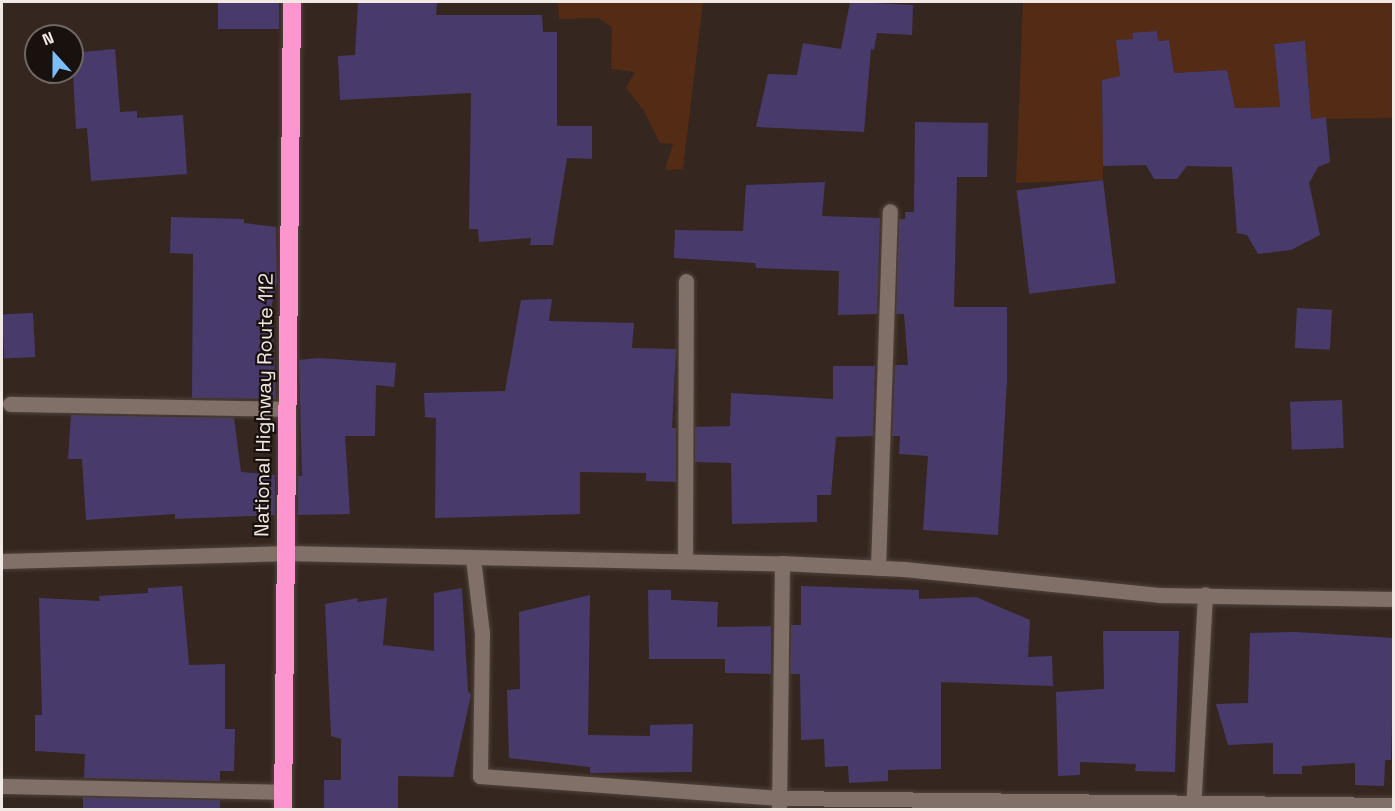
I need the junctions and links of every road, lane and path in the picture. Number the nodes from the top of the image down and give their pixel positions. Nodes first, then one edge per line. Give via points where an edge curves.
1 (292, 2) edge
2 (890, 211) dead end
3 (686, 281) dead end
4 (10, 404) dead end
5 (286, 409) junction
6 (284, 554) junction
7 (473, 558) junction
8 (2, 561) edge
9 (685, 561) junction
10 (782, 563) junction
11 (878, 568) junction
12 (1205, 594) junction
13 (1394, 599) edge
14 (2, 786) edge
15 (283, 801) edge
16 (779, 804) edge
17 (1394, 805) edge
18 (1193, 806) edge

1 - 5 highway, National Highway Route 112
2 - 11 street
3 - 9 street
4 - 5 street
5 - 6 highway, National Highway Route 112
6 - 7 street
6 - 8 street
6 - 15 highway, National Highway Route 112
7 - 9 street
7 - 16 street via 482,634 480,776
9 - 10 street
10 - 11 street
10 - 16 street
11 - 12 street via 1159,595
12 - 13 street
12 - 18 street
14 - 15 street
16 - 18 street
17 - 18 street

